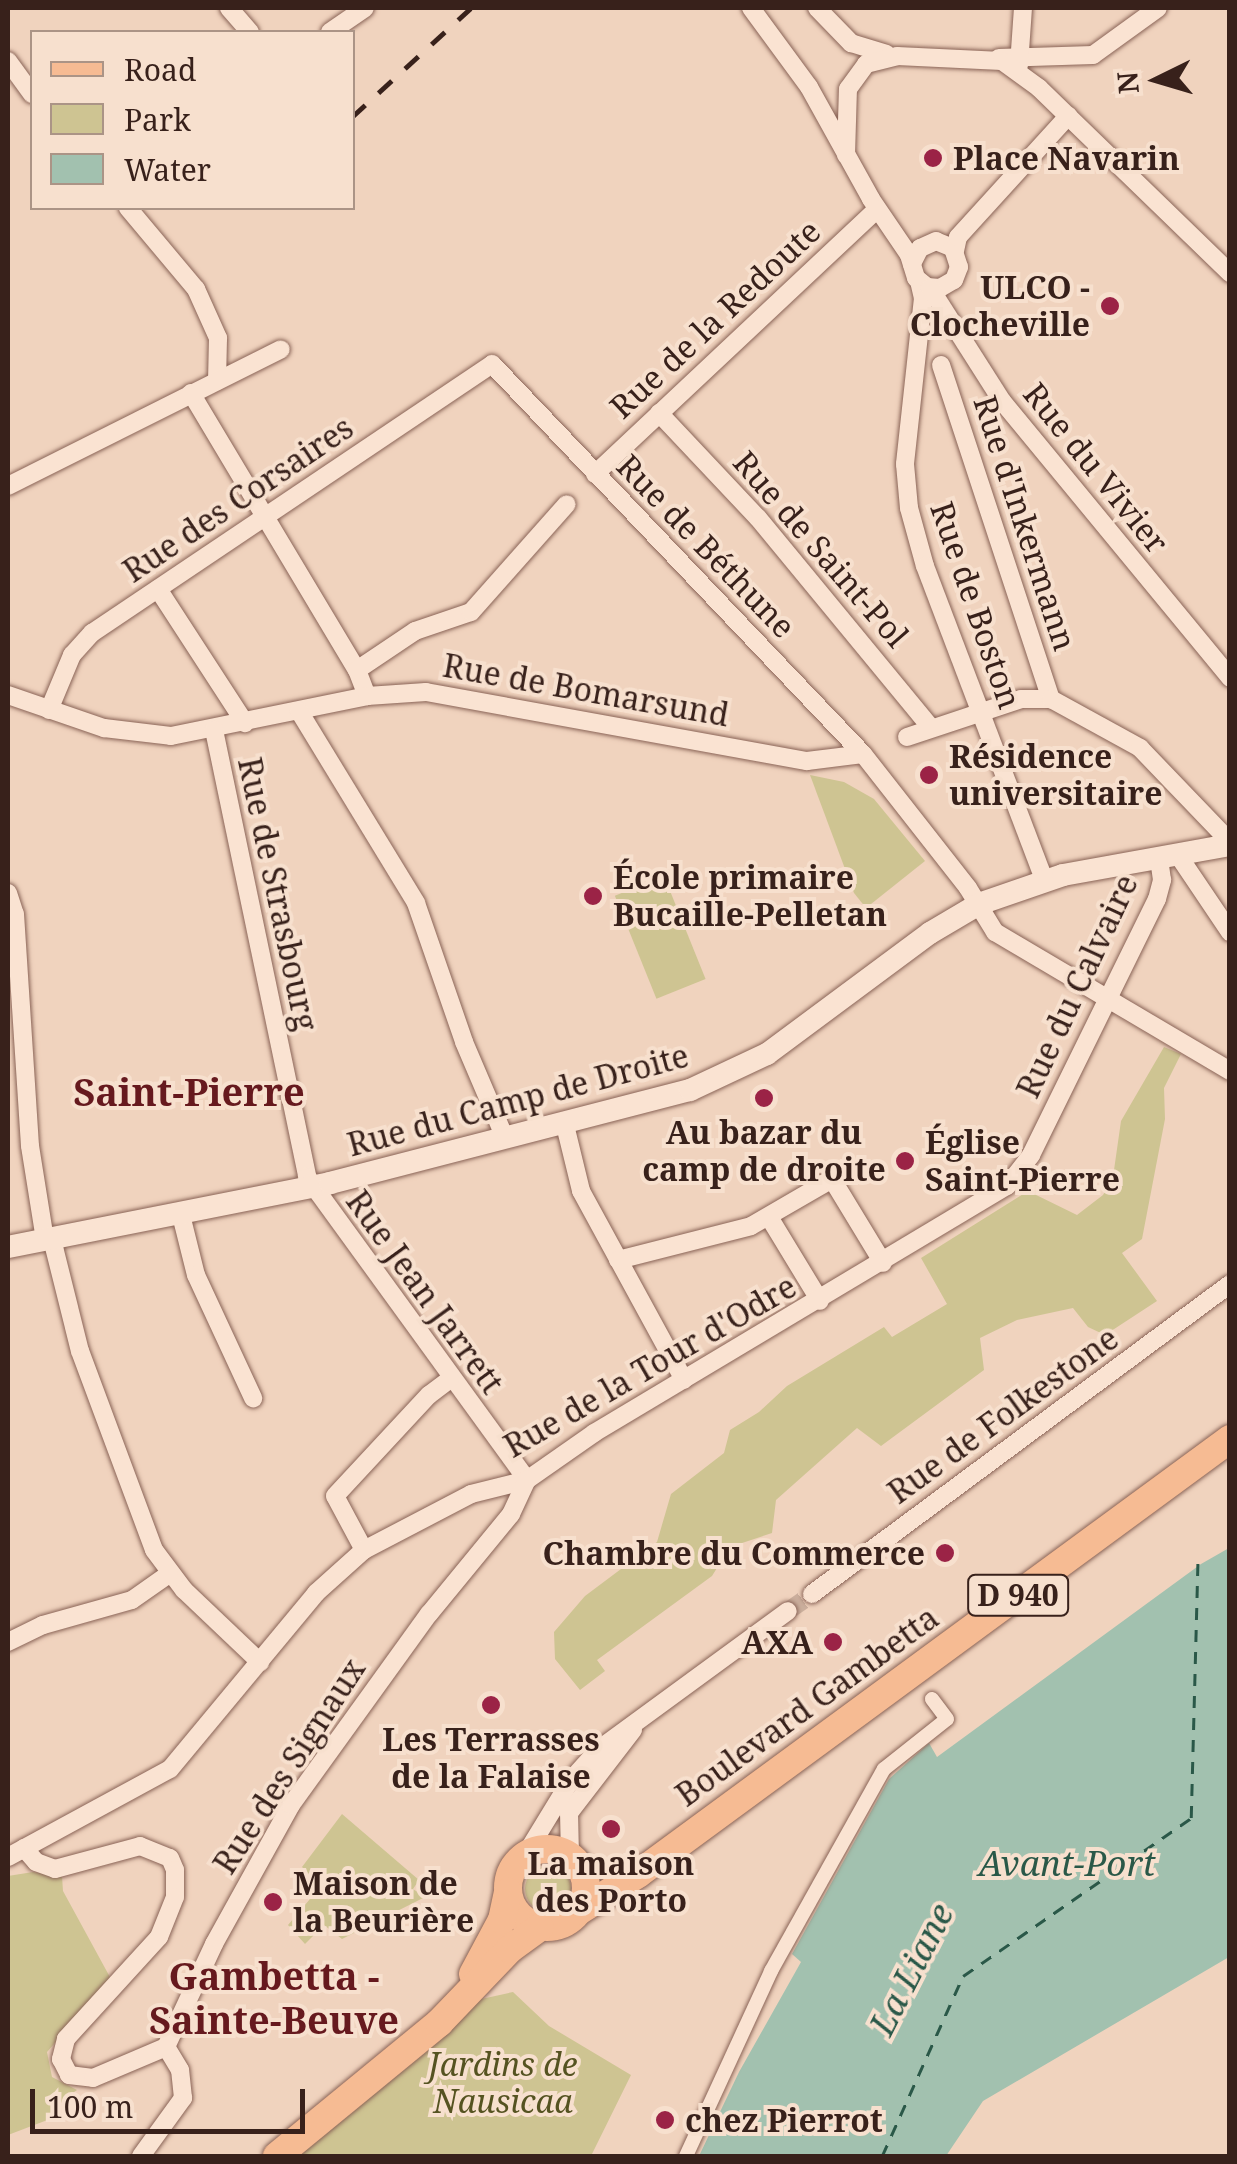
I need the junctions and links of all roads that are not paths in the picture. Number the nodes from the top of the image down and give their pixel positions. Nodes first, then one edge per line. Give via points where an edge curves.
1 (229, 8) edge
2 (365, 8) edge
3 (818, 8) edge
4 (1023, 8) edge
5 (1158, 8) edge
6 (761, 11) edge
7 (341, 14) edge
8 (248, 30) edge
9 (897, 56) junction
10 (8, 61) edge
11 (1019, 64) junction
12 (30, 91) edge
13 (1068, 116) junction
14 (846, 155) junction
15 (877, 209) junction
16 (130, 210) edge
17 (955, 251) junction
18 (1230, 274) edge
19 (920, 278) junction
20 (281, 349) dead end
21 (916, 362) junction
22 (492, 364) joint
23 (941, 365) junction
24 (217, 381) junction
25 (191, 394) junction
26 (1002, 401) junction
27 (659, 413) junction
28 (595, 474) junction
29 (8, 486) edge
30 (567, 504) dead end
31 (265, 517) junction
32 (158, 589) junction
33 (357, 670) junction
34 (1230, 678) edge
35 (8, 695) edge
36 (367, 696) junction
37 (1051, 700) junction
38 (49, 710) junction
39 (299, 711) junction
40 (981, 712) junction
41 (244, 723) junction
42 (931, 728) junction
43 (214, 730) junction
44 (907, 737) dead end
45 (863, 754) junction
46 (1230, 844) edge
47 (1169, 857) junction
48 (1044, 880) junction
49 (8, 893) edge
50 (978, 904) junction
51 (1230, 932) edge
52 (1108, 998) junction
53 (1230, 1071) edge
54 (564, 1121) junction
55 (504, 1136) junction
56 (1007, 1186) joint
57 (312, 1187) junction
58 (181, 1214) junction
59 (770, 1217) junction
60 (48, 1240) junction
61 (8, 1247) edge
62 (618, 1260) junction
63 (883, 1263) junction
64 (1230, 1284) edge
65 (820, 1301) junction
66 (450, 1380) junction
67 (684, 1380) junction
68 (252, 1398) dead end
69 (1230, 1439) edge
70 (528, 1480) junction
71 (364, 1550) junction
72 (169, 1574) junction
73 (812, 1594) tunnel mouth
74 (788, 1611) tunnel mouth
75 (8, 1642) edge
76 (260, 1662) junction
77 (932, 1699) dead end
78 (646, 1714) junction
79 (666, 1852) junction
80 (16, 1853) edge
81 (524, 1856) junction
82 (574, 1860) junction
83 (508, 1892) junction
84 (579, 1911) junction
85 (540, 1926) junction
86 (448, 2013) junction
87 (166, 2048) junction
88 (142, 2156) edge
89 (277, 2156) edge
90 (686, 2156) edge

1 - 8 street
2 - 7 street
3 - 9 street via 850,43
4 - 11 street
5 - 11 street via 1093,55
6 - 14 street
9 - 11 street
9 - 14 street via 870,62 853,76
10 - 12 street
11 - 13 street
13 - 17 street via 958,236
13 - 18 street
14 - 15 street
15 - 19 street
15 - 27 street, Rue de la Redoute
16 - 24 street via 196,289 218,338
17 - 19 street via 956,277 943,287
17 - 19 street via 929,242 917,251
19 - 21 street, Rue de Boston
19 - 26 street, Rue du Vivier
20 - 24 street
21 - 23 street
21 - 40 street, Rue de Boston via 905,464 909,508
22 - 28 street, Rue de Béthune
22 - 31 street, Rue des Corsaires
23 - 26 street via 971,372
23 - 37 street, Rue d'Inkermann
24 - 25 street
25 - 29 street
25 - 31 street
26 - 34 street, Rue du Vivier
27 - 28 street, Rue de la Redoute
27 - 42 street, Rue de Saint-Pol via 758,518
28 - 45 street, Rue de Béthune
30 - 33 street via 471,612 415,630
31 - 32 street, Rue des Corsaires
31 - 33 street
32 - 38 street, Rue des Corsaires via 80,644
32 - 41 street
33 - 36 street
35 - 38 street, Rue de Bomarsund
36 - 39 street, Rue de Bomarsund
36 - 45 street, Rue de Bomarsund via 439,693 815,762
37 - 40 street via 1028,698
37 - 46 street via 1140,748
38 - 43 street, Rue de Bomarsund via 145,735
39 - 41 street, Rue de Bomarsund
39 - 55 street via 416,903
40 - 42 street
40 - 48 street, Rue de Boston
41 - 43 street, Rue de Bomarsund
42 - 44 street
43 - 57 street, Rue de Strasbourg
45 - 50 street, Rue de Béthune
46 - 47 street, Rue du Camp de Droite
47 - 48 street, Rue du Camp de Droite
47 - 51 street
47 - 52 street, Rue du Calvaire via 1160,893
48 - 50 street, Rue du Camp de Droite
49 - 60 street via 15,914 30,1139
50 - 52 street, Rue de Béthune via 1000,936
50 - 54 street, Rue du Camp de Droite via 745,1066 677,1094
52 - 53 street, Rue de Béthune
52 - 56 street, Rue du Calvaire via 1030,1155
54 - 55 street, Rue du Camp de Droite
54 - 62 street via 580,1190
55 - 57 street, Rue du Camp de Droite
56 - 63 street, Rue de la Tour d'Odre
57 - 58 street, Rue du Camp de Droite
57 - 66 street, Rue Jean Jarrett
58 - 60 street, Rue du Camp de Droite
58 - 68 street via 196,1275
59 - 62 street
59 - 63 street via 832,1178
59 - 65 street
60 - 61 street, Rue du Camp de Droite
60 - 72 street via 80,1351 154,1550
62 - 67 street
63 - 65 street, Rue de la Tour d'Odre
64 - 73 street, Rue de Folkestone
65 - 67 street, Rue de la Tour d'Odre
66 - 70 street, Rue Jean Jarrett
66 - 71 street via 335,1496
67 - 70 street, Rue de la Tour d'Odre
69 - 79 main road, Boulevard Gambetta / D 940
70 - 71 street, Rue de la Tour d'Odre via 471,1494
70 - 87 street, Rue des Signaux via 512,1514 428,1614 296,1797 214,1944
71 - 76 street, Rue de la Tour d'Odre via 326,1582
72 - 75 street via 132,1600
72 - 76 street
74 - 78 street
76 - 80 street, Rue de la Tour d'Odre via 170,1769
77 - 90 street via 947,1719 884,1769 776,1962
78 - 81 street via 574,1774
78 - 82 street via 571,1808 566,1833
79 - 82 main road, Boulevard Gambetta / D 940 via 621,1871
79 - 84 main road, Boulevard Gambetta / D 940
80 - 87 street via 55,1869 140,1846 170,1858 174,1897 159,1937 66,2040 61,2059 69,2075 93,2078
81 - 82 main road via 551,1849
81 - 83 main road
82 - 84 main road via 586,1888
83 - 85 main road via 518,1914
83 - 86 main road via 498,1926
84 - 85 main road via 558,1926
85 - 86 main road
86 - 89 main road
87 - 88 street via 180,2070 182,2098

